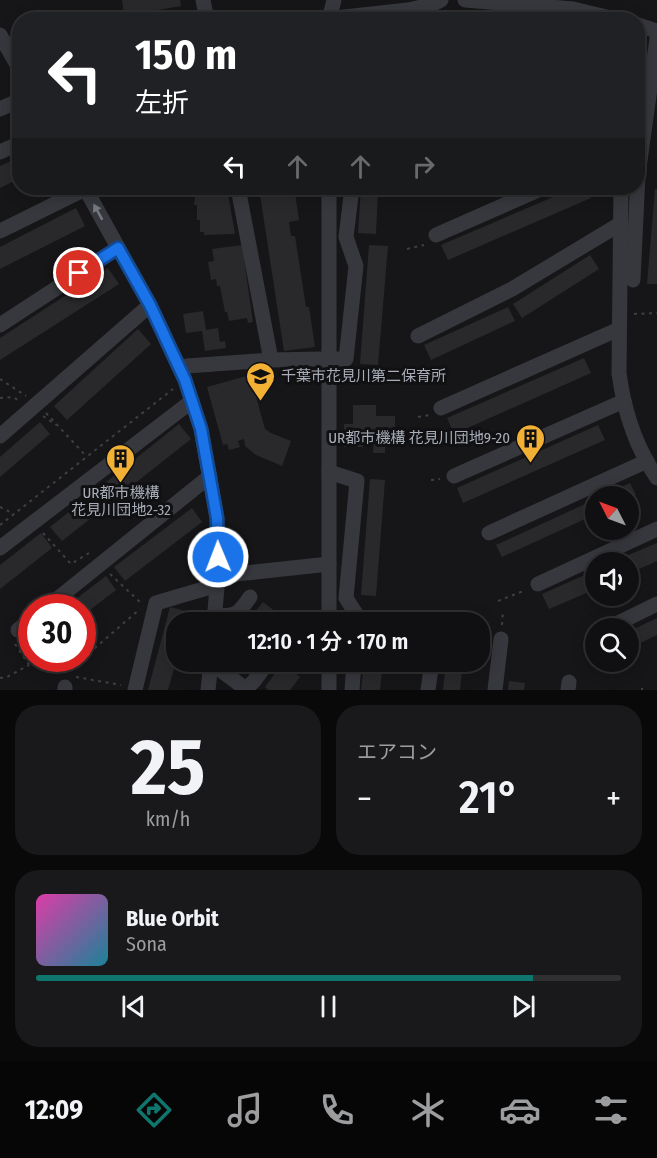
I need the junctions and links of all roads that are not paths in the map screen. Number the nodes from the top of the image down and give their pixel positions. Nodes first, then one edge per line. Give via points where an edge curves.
1 (441, 0) edge
2 (465, 0) edge
3 (492, 1) edge
4 (390, 12) edge
5 (577, 12) edge
6 (0, 35) edge
7 (657, 38) edge
8 (12, 56) edge
9 (645, 125) edge
10 (71, 195) edge
11 (89, 195) edge
12 (239, 195) edge
13 (329, 195) edge
14 (350, 195) edge
15 (527, 195) edge
16 (621, 195) edge
17 (637, 195) edge
18 (620, 224) junction
19 (0, 231) edge
20 (436, 235) road end
21 (118, 248) junction
22 (633, 280) dead end
23 (150, 305) junction
24 (619, 321) junction
25 (0, 325) edge
26 (418, 336) dead end
27 (324, 359) junction
28 (271, 360) junction
29 (186, 373) junction
30 (192, 401) junction
31 (624, 401) junction
32 (441, 408) dead end
33 (0, 436) edge
34 (654, 471) edge
35 (328, 472) junction
36 (210, 476) junction
37 (454, 476) dead end
38 (657, 529) edge
39 (489, 533) dead end
40 (0, 549) edge
41 (328, 564) junction
42 (218, 581) junction
43 (538, 584) road end
44 (63, 594) edge
45 (250, 597) dead end
46 (657, 604) edge
47 (215, 612) edge
48 (239, 612) edge
49 (329, 612) edge
50 (355, 612) edge
51 (628, 618) edge
52 (18, 631) edge
53 (15, 634) road end
54 (501, 639) dead end
55 (210, 672) edge
56 (224, 672) edge
57 (261, 672) edge
58 (329, 672) edge
59 (353, 672) edge
60 (431, 672) edge
61 (135, 689) edge
62 (246, 689) edge
63 (208, 690) edge
64 (329, 690) edge
65 (352, 690) edge
66 (428, 690) edge
67 (495, 690) edge

1 - 4 street
2 - 3 street
3 - 5 street
6 - 8 street
7 - 9 street
10 - 19 street
21 -> 11 street
12 - 28 street
13 - 27 street
14 - 27 street via 346,237 356,266 346,359
15 - 20 street
16 - 18 street
17 - 22 street
18 - 24 street
18 - 26 street via 512,289
21 - 23 street
21 - 25 street
23 - 29 street
23 - 33 street
24 - 31 street via 619,373
24 - 32 street
27 - 28 street
27 - 35 street
28 - 29 street
29 - 30 street
30 - 36 street
30 - 40 street
31 - 34 street via 634,436
31 - 37 street
34 - 39 street
35 - 41 street
35 - 50 street via 357,481 346,598
36 - 42 street via 217,518
36 - 44 street
38 - 43 street
41 - 42 street
41 - 49 street
42 - 47 street
42 - 61 street via 156,603
45 - 48 street
46 - 51 street
52 - 53 street
54 - 67 street
55 - 63 street
56 - 62 street
57 - 62 street
58 - 64 street
59 - 65 street
60 - 66 street

